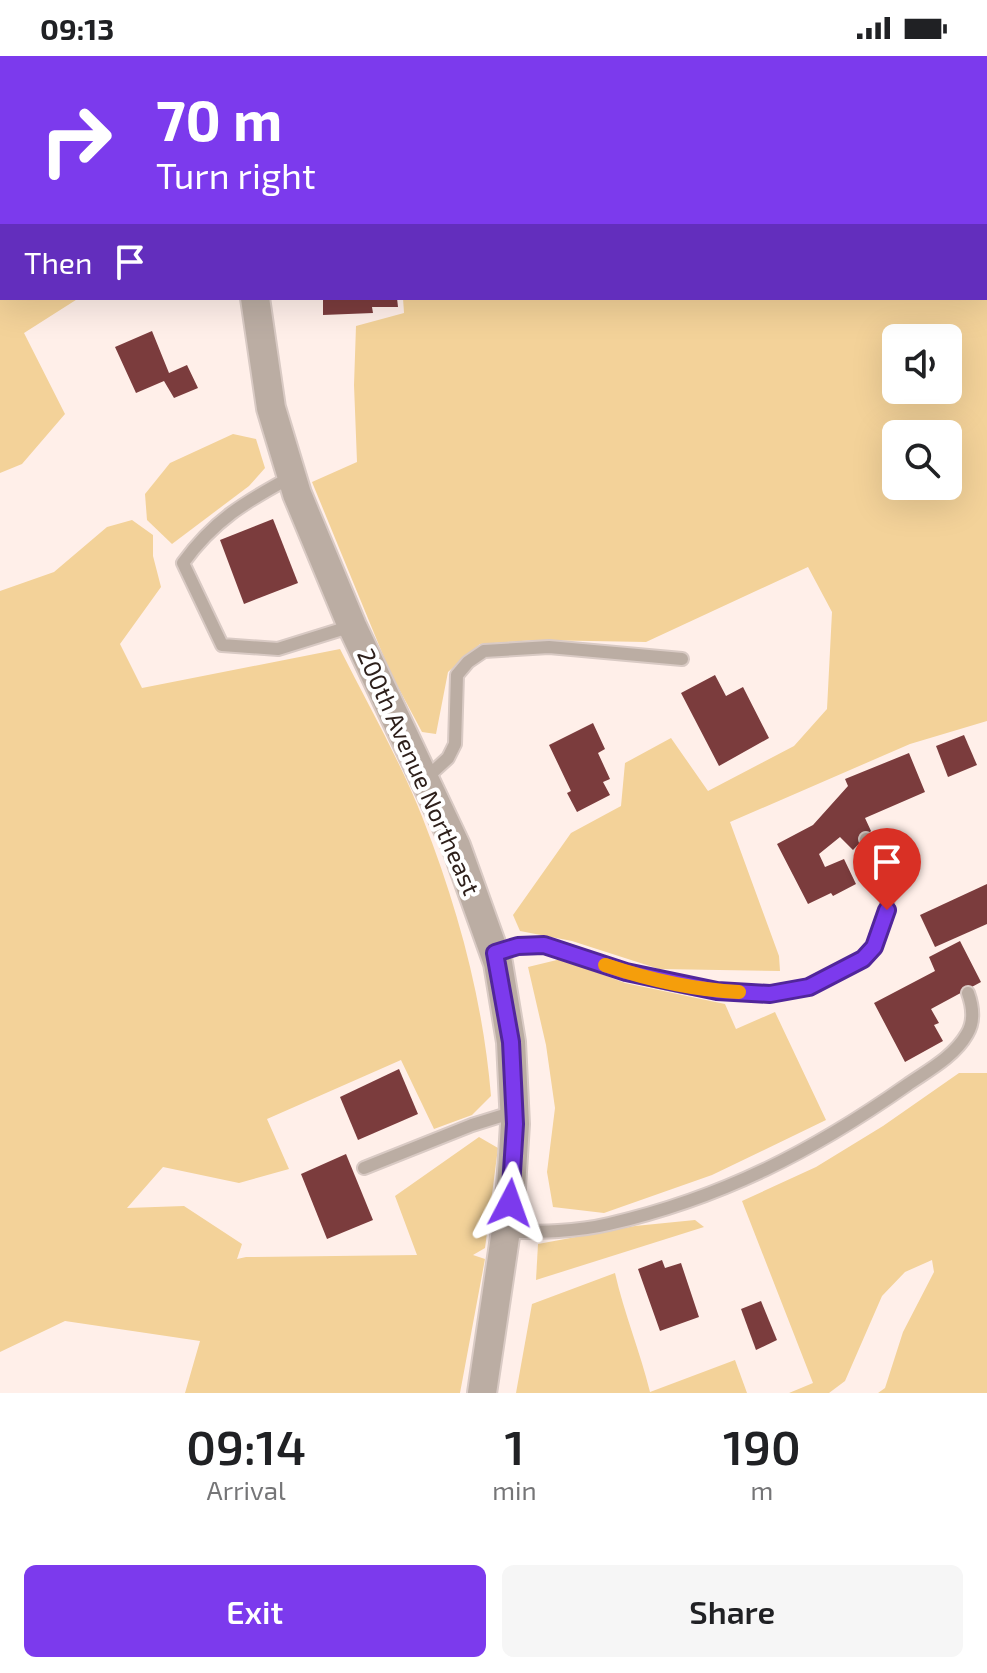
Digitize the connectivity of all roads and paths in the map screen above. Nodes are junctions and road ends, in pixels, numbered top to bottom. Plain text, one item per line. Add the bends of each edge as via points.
1 (255, 300) edge
2 (291, 477) junction
3 (352, 626) junction
4 (682, 659) dead end
5 (424, 780) junction
6 (866, 839) dead end
7 (496, 958) junction
8 (968, 993) dead end
9 (515, 1111) junction
10 (364, 1168) dead end
11 (506, 1232) junction
12 (482, 1393) edge

1 - 2 street, 200th Avenue Northeast via 271,408
2 - 3 street, 200th Avenue Northeast
2 - 3 lane via 239,505 183,563 222,645 278,649
3 - 5 street, 200th Avenue Northeast
4 - 5 lane via 549,647 484,651 457,675 455,744
5 - 7 street, 200th Avenue Northeast via 456,846
6 - 7 lane via 885,871 888,890 874,947 863,959 809,987 770,994 717,991 626,972 544,945 518,946
7 - 9 street, 200th Avenue Northeast via 511,1042
8 - 11 lane via 972,1020 967,1035 949,1055 807,1150 755,1176 652,1213 571,1232
9 - 10 lane
9 - 11 street, 200th Avenue Northeast
11 - 12 street, 200th Avenue Northeast

